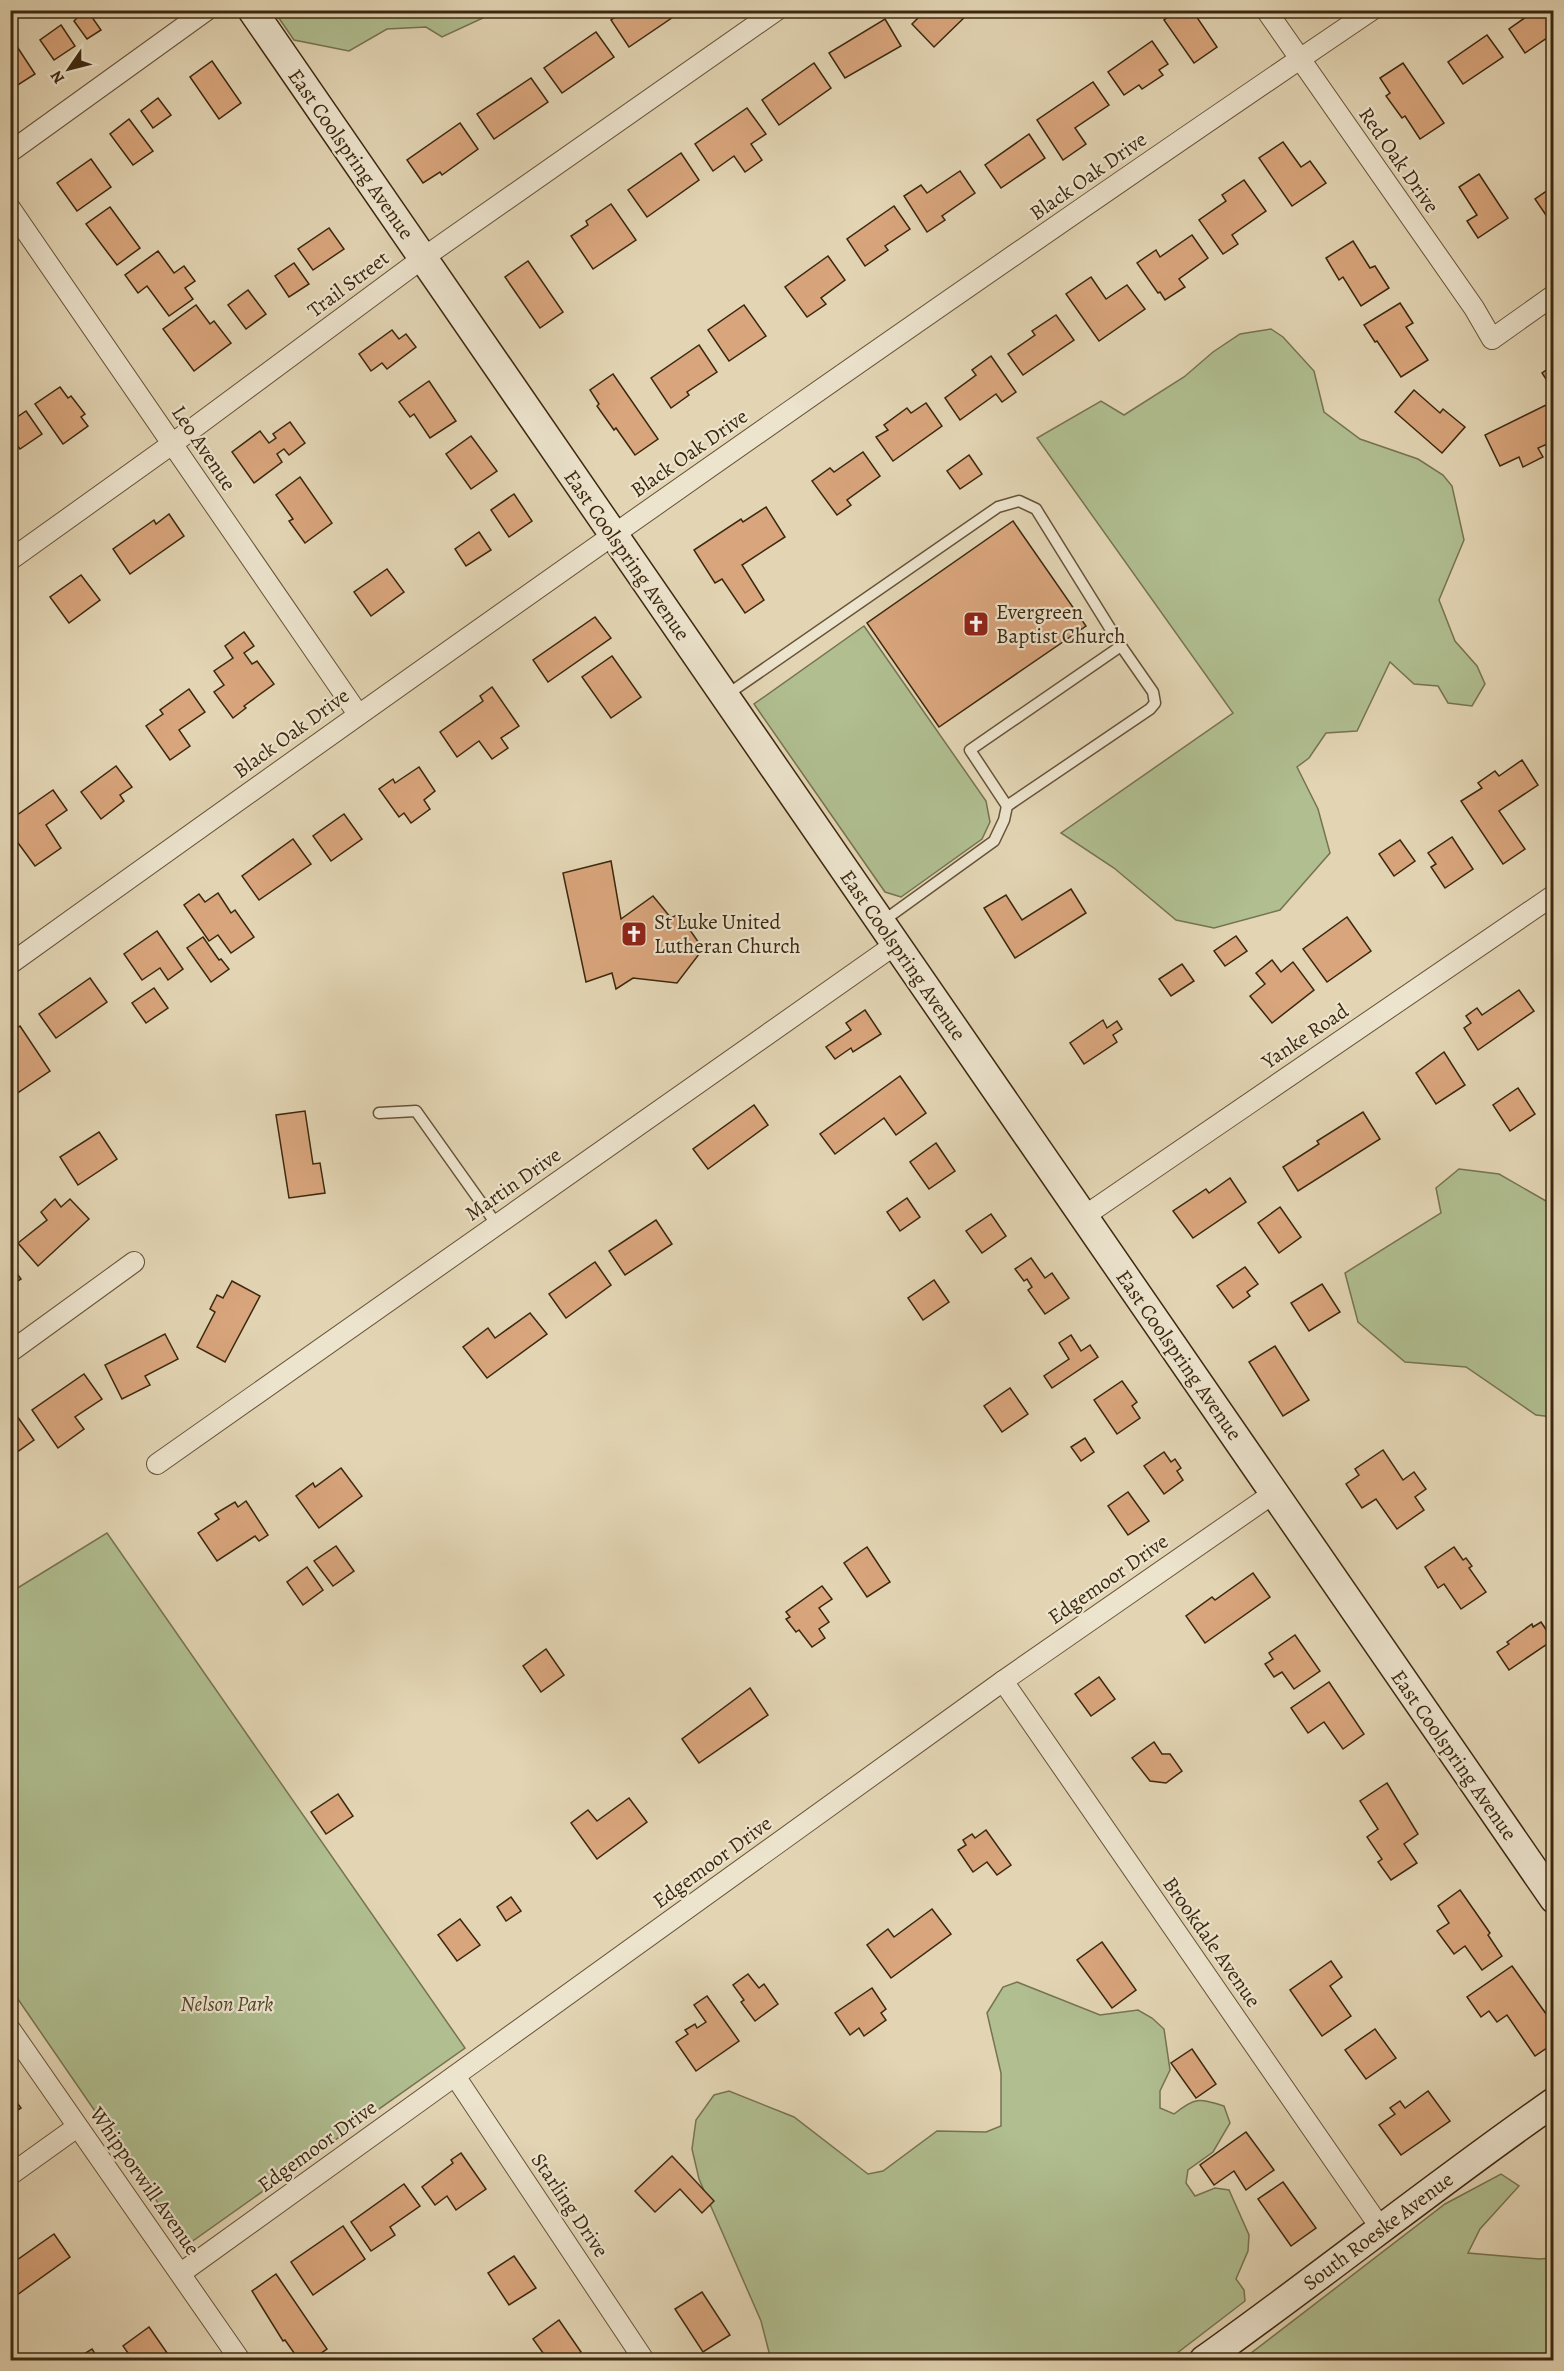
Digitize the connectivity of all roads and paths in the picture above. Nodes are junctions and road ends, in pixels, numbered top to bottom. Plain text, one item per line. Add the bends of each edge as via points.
1 (207, 10) edge
2 (252, 10) edge
3 (777, 10) edge
4 (1266, 10) edge
5 (1372, 10) edge
6 (1299, 60) junction
7 (10, 152) edge
8 (10, 208) edge
9 (423, 258) junction
10 (1554, 295) edge
11 (172, 444) junction
12 (613, 534) junction
13 (10, 560) edge
14 (1121, 646) junction
15 (724, 696) junction
16 (358, 714) junction
17 (1007, 806) junction
18 (1554, 895) edge
19 (888, 934) junction
20 (10, 964) edge
21 (379, 1113) dead end
22 (1083, 1216) junction
23 (496, 1225) junction
24 (134, 1262) dead end
25 (10, 1352) edge
26 (157, 1464) dead end
27 (1274, 1493) junction
28 (1003, 1681) junction
29 (1554, 1899) edge
30 (10, 2029) edge
31 (455, 2076) junction
32 (1554, 2102) edge
33 (77, 2127) junction
34 (10, 2175) edge
35 (1382, 2230) junction
36 (181, 2273) junction
37 (240, 2361) edge
38 (644, 2361) edge
39 (1204, 2361) edge

1 - 7 street
2 - 9 street, East Coolspring Avenue
3 - 9 street, Trail Street
4 - 6 street, Red Oak Drive
5 - 6 street, Black Oak Drive
6 - 10 street, Red Oak Drive via 1492,339
6 - 12 street, Black Oak Drive
8 - 11 street, Leo Avenue
9 - 11 street, Trail Street
9 - 12 street, East Coolspring Avenue
11 - 13 street, Trail Street
11 - 16 street, Leo Avenue
12 - 15 street, East Coolspring Avenue
12 - 16 street, Black Oak Drive
14 - 15 lane via 1036,509 1019,501 998,507
14 - 17 lane via 1153,692 1155,703
14 - 17 lane via 970,750
15 - 19 street, East Coolspring Avenue
16 - 20 street, Black Oak Drive
17 - 19 lane via 994,841
18 - 22 street, Yanke Road
19 - 22 street, East Coolspring Avenue
19 - 23 street, Martin Drive
21 - 23 lane via 416,1111
22 - 27 street, East Coolspring Avenue
23 - 26 street, Martin Drive
24 - 25 street
27 - 28 street, Edgemoor Drive
27 - 29 street, East Coolspring Avenue
28 - 31 street, Edgemoor Drive
28 - 35 street, Brookdale Avenue
30 - 33 street, Whipporwill Avenue
31 - 36 street, Edgemoor Drive
31 - 38 street, Starling Drive
32 - 35 street, South Roeske Avenue
33 - 34 street
33 - 36 street, Whipporwill Avenue
35 - 39 street, South Roeske Avenue
36 - 37 street, Whipporwill Avenue

